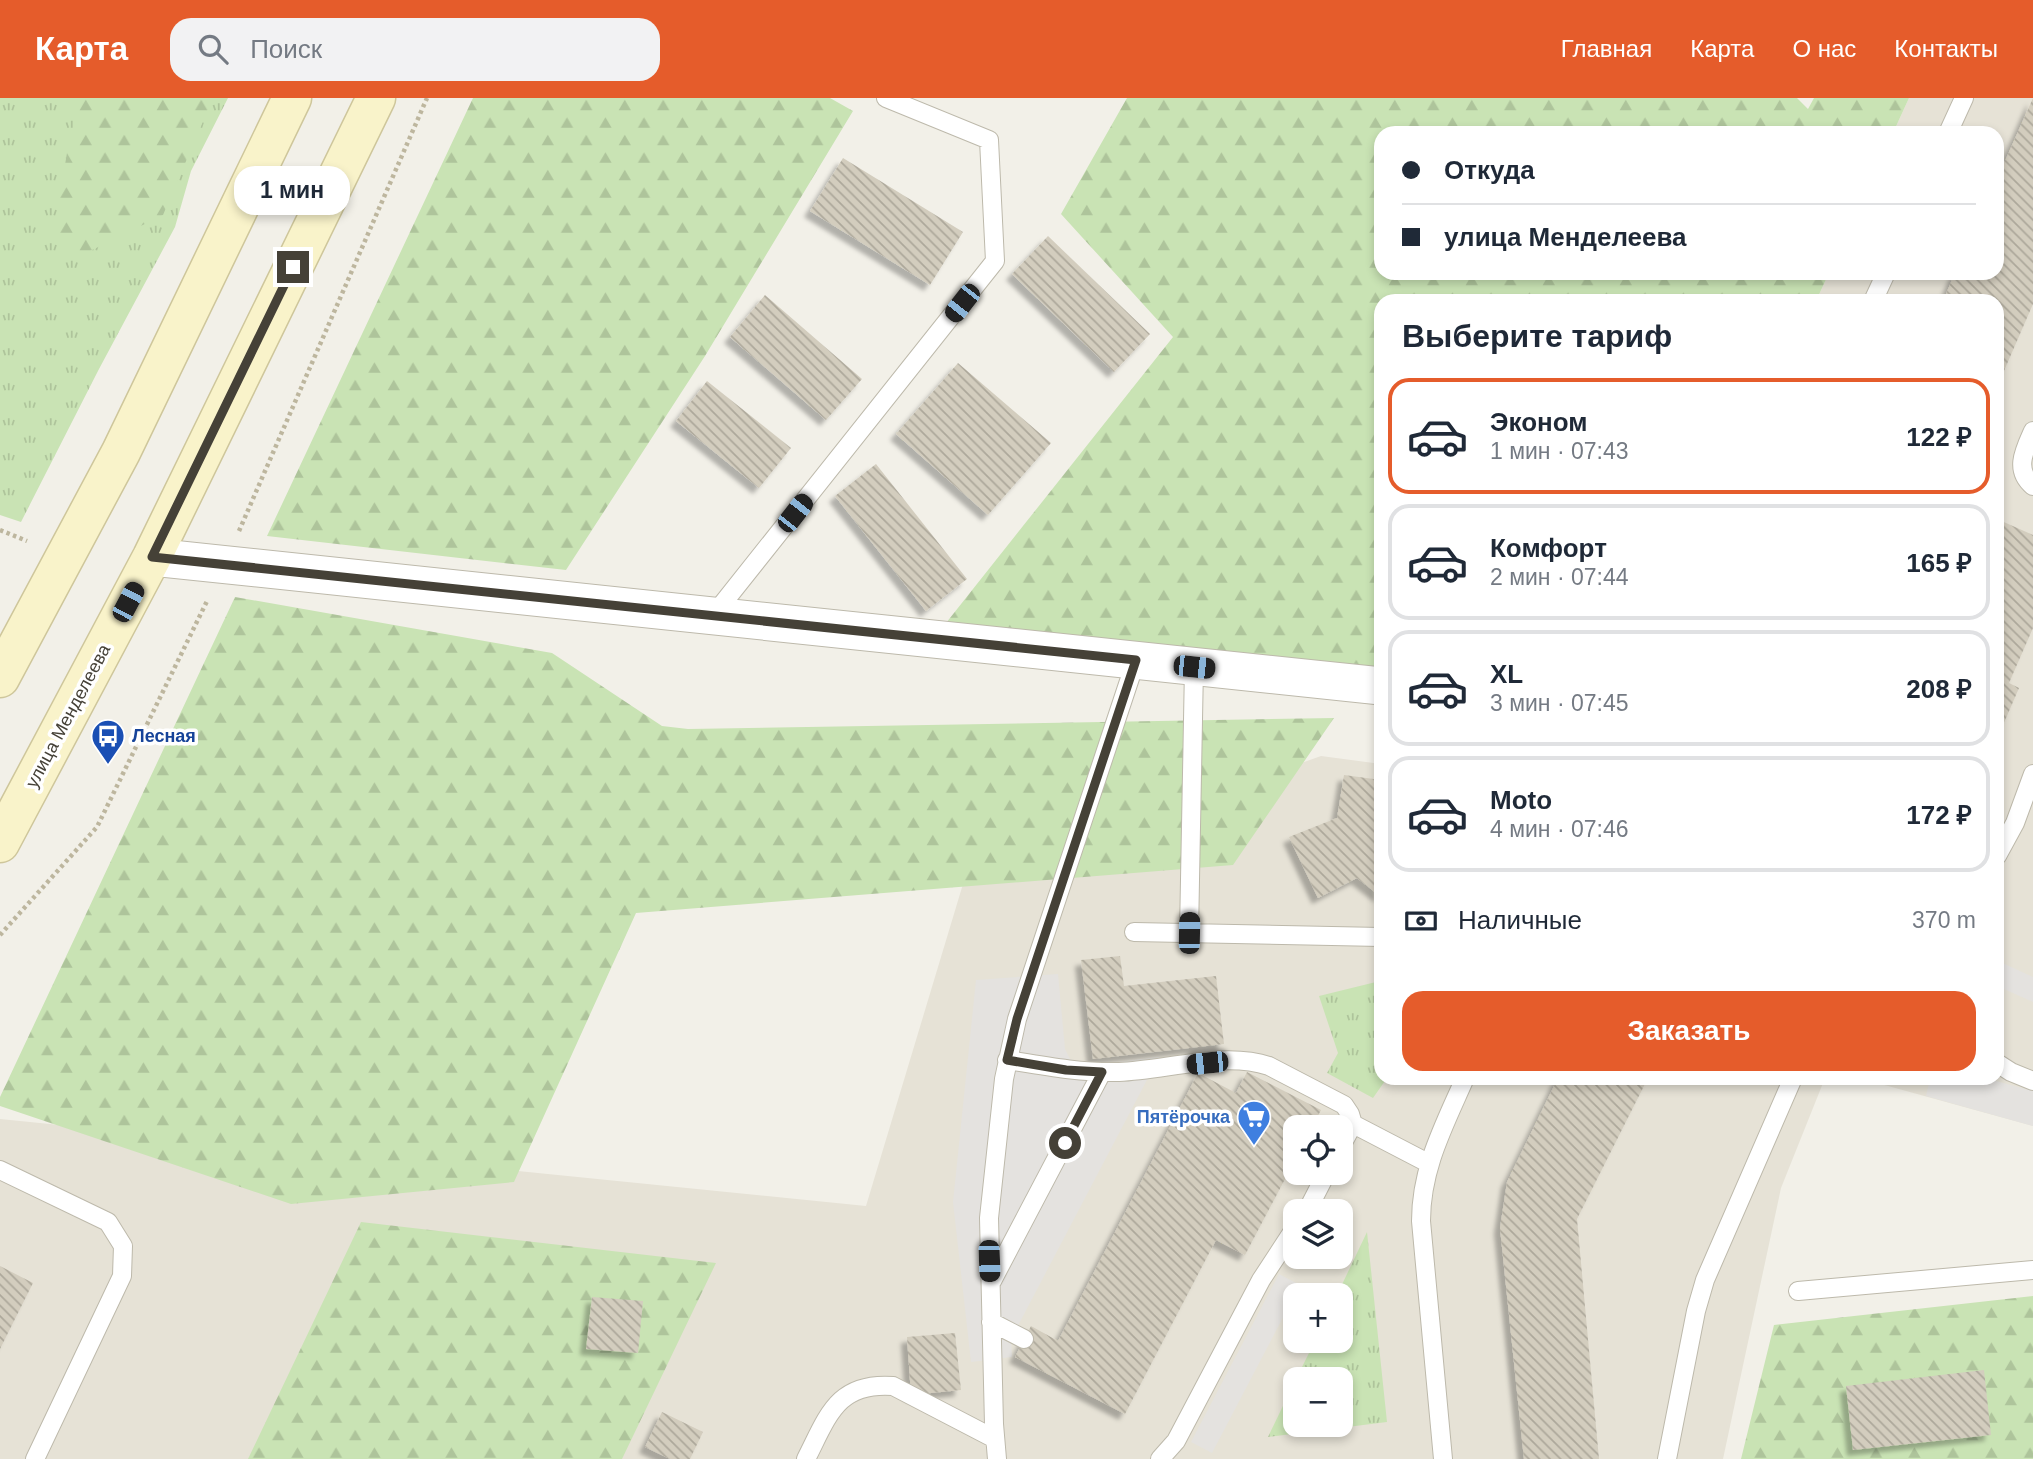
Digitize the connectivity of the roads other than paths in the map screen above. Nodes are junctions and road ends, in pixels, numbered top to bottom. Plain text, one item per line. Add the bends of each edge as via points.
1 (292, 98) edge
2 (376, 98) edge
3 (886, 98) edge
4 (1964, 98) edge
5 (1951, 126) edge
6 (2033, 431) edge
7 (2033, 486) edge
8 (152, 557) junction
9 (712, 617) junction
10 (1136, 660) junction
11 (1194, 667) junction
12 (0, 678) edge
13 (1374, 685) edge
14 (2033, 774) edge
15 (0, 843) edge
16 (2004, 844) edge
17 (1134, 932) dead end
18 (1189, 933) junction
19 (1374, 937) edge
20 (1007, 1060) junction
21 (2004, 1068) edge
22 (1102, 1072) junction
23 (2033, 1081) edge
24 (1462, 1085) edge
25 (1790, 1085) edge
26 (1350, 1115) edge
27 (1353, 1124) edge
28 (1428, 1163) junction
29 (0, 1170) edge
30 (1283, 1246) edge
31 (2033, 1270) edge
32 (990, 1284) junction
33 (1798, 1291) dead end
34 (991, 1322) junction
35 (1024, 1339) dead end
36 (995, 1439) junction
37 (35, 1459) edge
38 (806, 1459) edge
39 (997, 1459) edge
40 (1160, 1459) edge
41 (1443, 1459) edge
42 (1667, 1459) edge

1 - 12 main road via 121,452
2 - 8 main road, улица Менделеева
3 - 9 lane via 989,140 995,261
4 - 5 lane
6 - 7 lane via 2022,462
8 - 9 street
8 - 15 main road, улица Менделеева
9 - 10 street
10 - 11 street
10 - 20 lane
11 - 13 street
11 - 18 lane
14 - 16 lane
17 - 18 lane
18 - 19 lane
20 - 22 lane
20 - 32 lane via 989,1202
21 - 23 lane
22 - 26 lane via 1255,1061 1344,1105
22 - 32 lane
24 - 28 lane
25 - 42 lane via 1705,1280
27 - 28 lane
28 - 41 lane via 1421,1221
29 - 37 lane via 108,1222 123,1246 122,1276
30 - 40 lane via 1176,1441
31 - 33 lane
32 - 34 lane
34 - 35 lane
34 - 36 lane
36 - 38 lane via 893,1386 875,1385 863,1387 832,1408
36 - 39 lane

